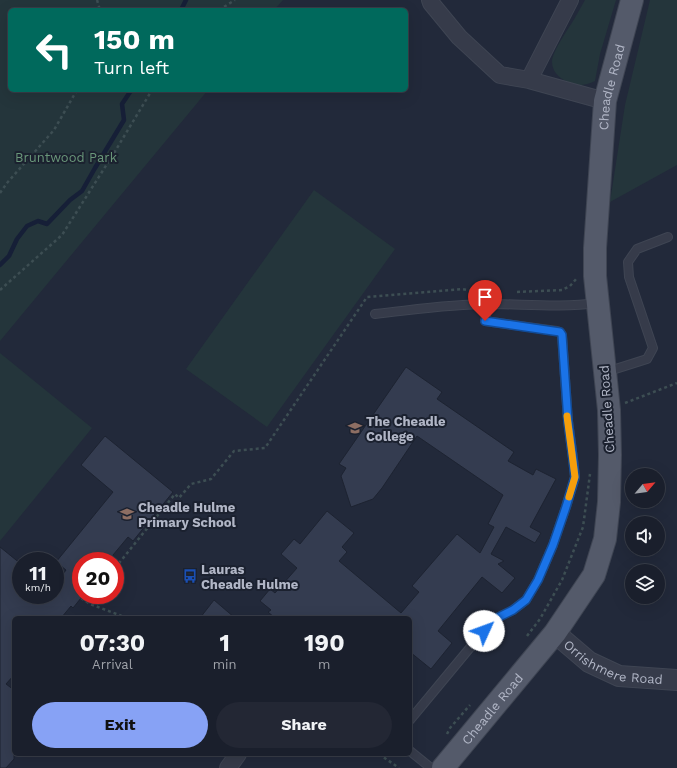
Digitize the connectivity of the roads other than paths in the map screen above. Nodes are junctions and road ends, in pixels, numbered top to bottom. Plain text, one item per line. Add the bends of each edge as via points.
1 (430, 0) edge
2 (570, 0) edge
3 (632, 0) edge
4 (528, 80) junction
5 (605, 101) junction
6 (668, 237) dead end
7 (488, 304) junction
8 (589, 304) junction
9 (375, 314) dead end
10 (605, 373) junction
11 (555, 632) junction
12 (677, 680) edge
13 (412, 718) edge
14 (412, 753) edge
15 (237, 756) edge
16 (228, 768) edge
17 (431, 768) edge
18 (443, 768) edge

1 - 4 street via 458,37 500,75
2 - 4 street
3 - 5 main road, Cheadle Road
4 - 5 street
5 - 8 main road, Cheadle Road via 595,276
6 - 10 lane via 637,249 628,262 628,277 653,348 647,359
7 - 8 lane
7 - 9 lane
7 - 13 lane via 485,321 557,331 562,335 575,477 553,545 526,600 493,620
8 - 10 main road, Cheadle Road
10 - 11 main road, Cheadle Road via 610,455 610,502 605,539 594,575
11 - 12 street, Orrishmere Road via 589,662 619,676
11 - 18 main road, Cheadle Road
14 - 17 lane
15 - 16 street

